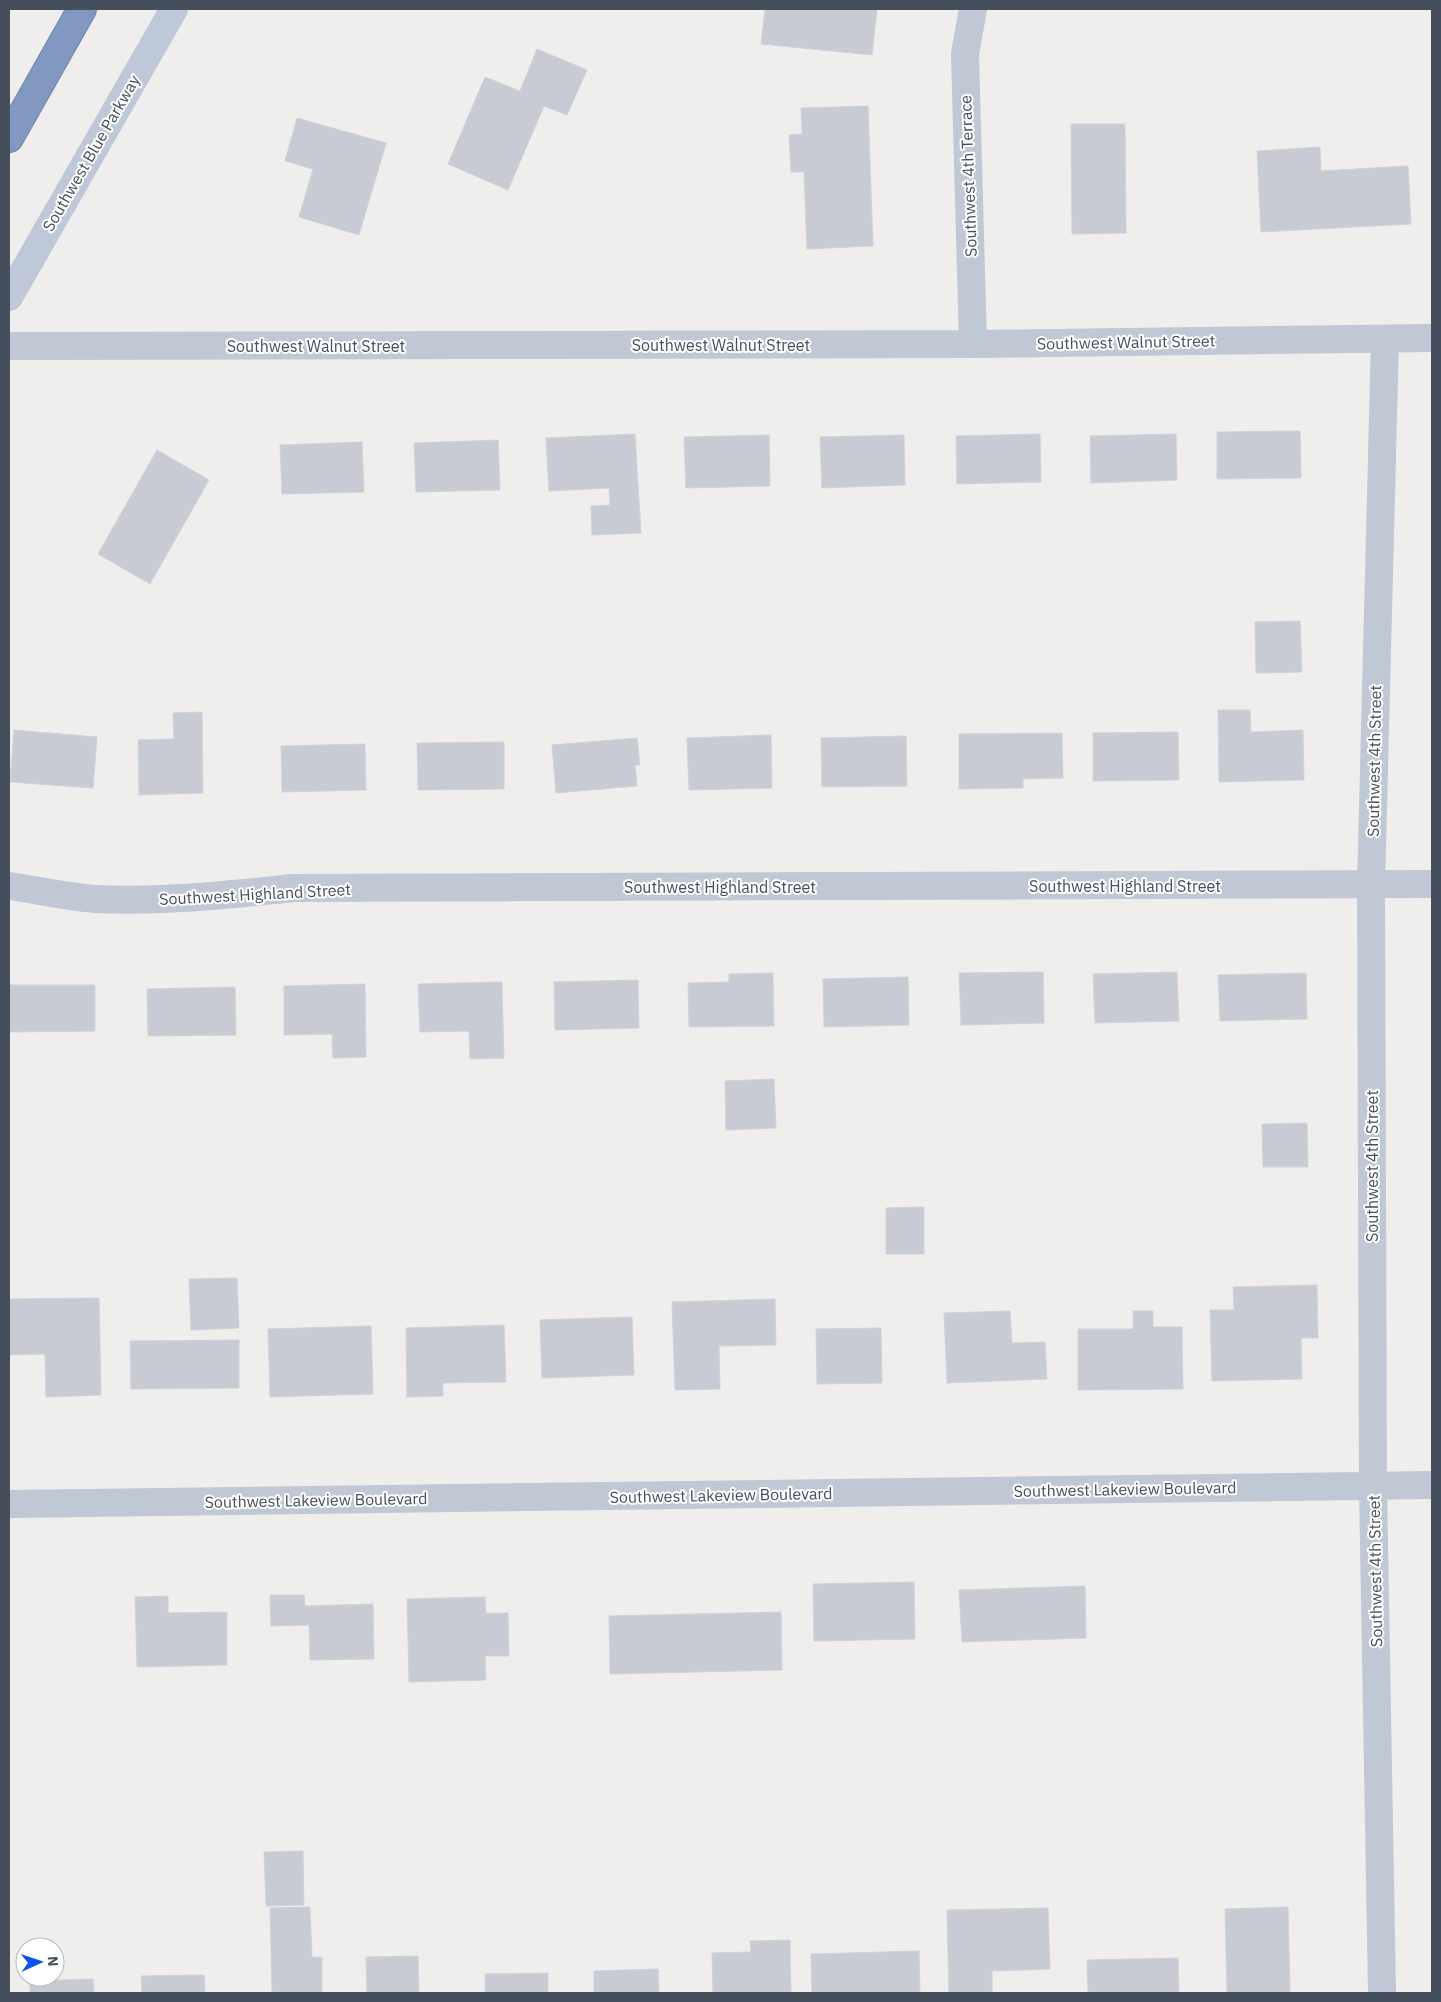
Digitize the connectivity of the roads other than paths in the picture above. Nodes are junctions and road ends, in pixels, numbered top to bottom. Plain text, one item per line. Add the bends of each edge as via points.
1 (82, 9) edge
2 (174, 9) edge
3 (973, 9) edge
4 (9, 138) edge
5 (9, 297) edge
6 (1385, 338) junction
7 (1432, 338) edge
8 (973, 344) junction
9 (9, 346) edge
10 (1432, 884) edge
11 (9, 886) edge
12 (1371, 886) junction
13 (1432, 1485) edge
14 (1373, 1486) junction
15 (9, 1504) edge
16 (1382, 1993) edge

1 - 4 highway
2 - 5 street, Southwest Blue Parkway
3 - 8 street, Southwest 4th Terrace via 965,54
6 - 7 street, Southwest Walnut Street
6 - 8 street, Southwest Walnut Street
6 - 12 street, Southwest 4th Street
8 - 9 street, Southwest Walnut Street
10 - 12 street, Southwest Highland Street
11 - 12 street, Southwest Highland Street via 94,898 159,899 293,888
12 - 14 street, Southwest 4th Street
13 - 14 street, Southwest Lakeview Boulevard
14 - 15 street, Southwest Lakeview Boulevard
14 - 16 street, Southwest 4th Street

